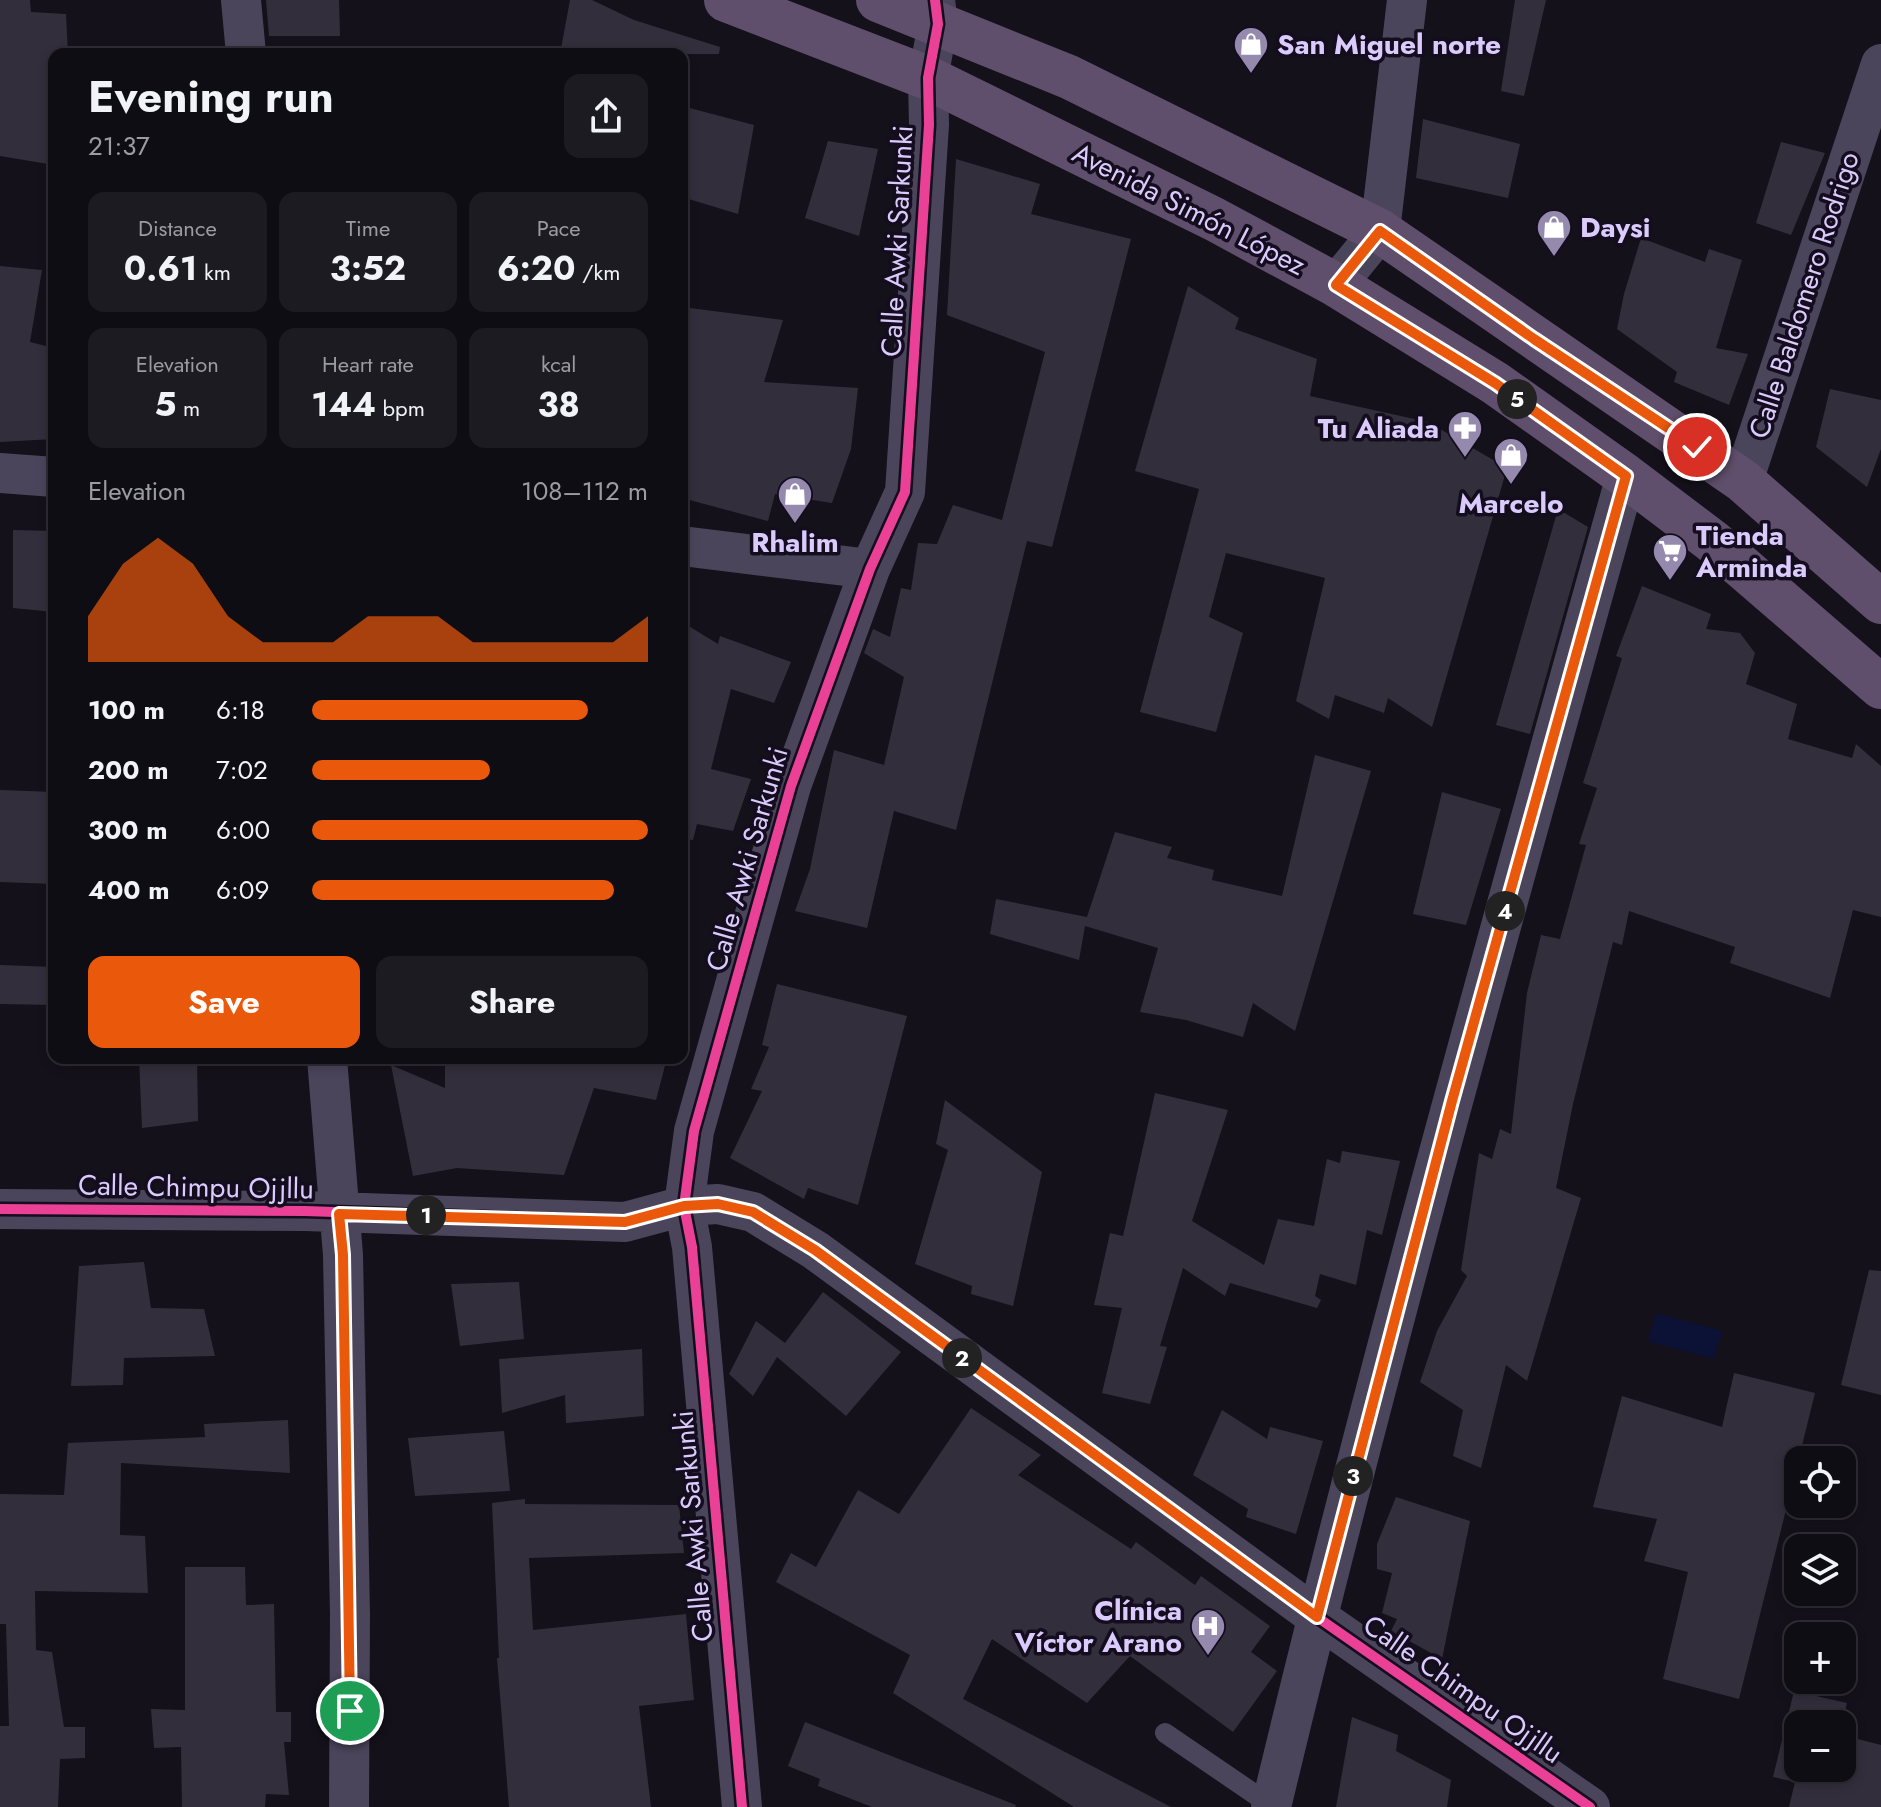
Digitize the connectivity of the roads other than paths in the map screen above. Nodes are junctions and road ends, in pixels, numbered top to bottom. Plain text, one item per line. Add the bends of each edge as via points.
1 (241, 0) edge
2 (726, 0) edge
3 (878, 0) edge
4 (1407, 0) edge
5 (936, 12) edge
6 (245, 48) edge
7 (1881, 64) edge
8 (928, 78) junction
9 (1380, 231) junction
10 (1336, 285) junction
11 (0, 473) edge
12 (1626, 476) junction
13 (48, 477) edge
14 (1743, 481) junction
15 (688, 547) edge
16 (870, 569) junction
17 (1881, 602) edge
18 (1881, 687) edge
19 (327, 1064) edge
20 (684, 1206) junction
21 (0, 1209) edge
22 (339, 1214) junction
23 (1317, 1617) junction
24 (1165, 1733) dead end
25 (1272, 1806) edge
26 (349, 1807) edge
27 (742, 1807) edge
28 (1590, 1807) edge

1 - 6 street
2 - 8 main road, Avenida Simón López
3 - 5 main road
4 - 9 street
5 - 8 street, Calle Awki Sarkunki
5 - 9 main road
7 - 14 street, Calle Baldomero Rodrigo
8 - 10 main road, Avenida Simón López
8 - 16 street, Calle Awki Sarkunki via 929,141 905,492
9 - 10 street
9 - 14 main road
10 - 12 main road, Avenida Simón López via 1495,383
11 - 13 street
12 - 18 main road, Avenida Simón López via 1712,541
12 - 23 street via 1452,1101
14 - 17 main road
15 - 16 street
16 - 20 street, Calle Awki Sarkunki via 791,786 694,1131
19 - 22 street
20 - 22 street, Calle Chimpu Ojjllu via 625,1222
20 - 23 street, Calle Chimpu Ojjllu via 718,1204 753,1212 787,1232
20 - 27 street, Calle Awki Sarkunki via 692,1247
21 - 22 street, Calle Chimpu Ojjllu
22 - 26 street via 350,1600
23 - 25 street
23 - 28 street, Calle Chimpu Ojjllu
24 - 25 lane

